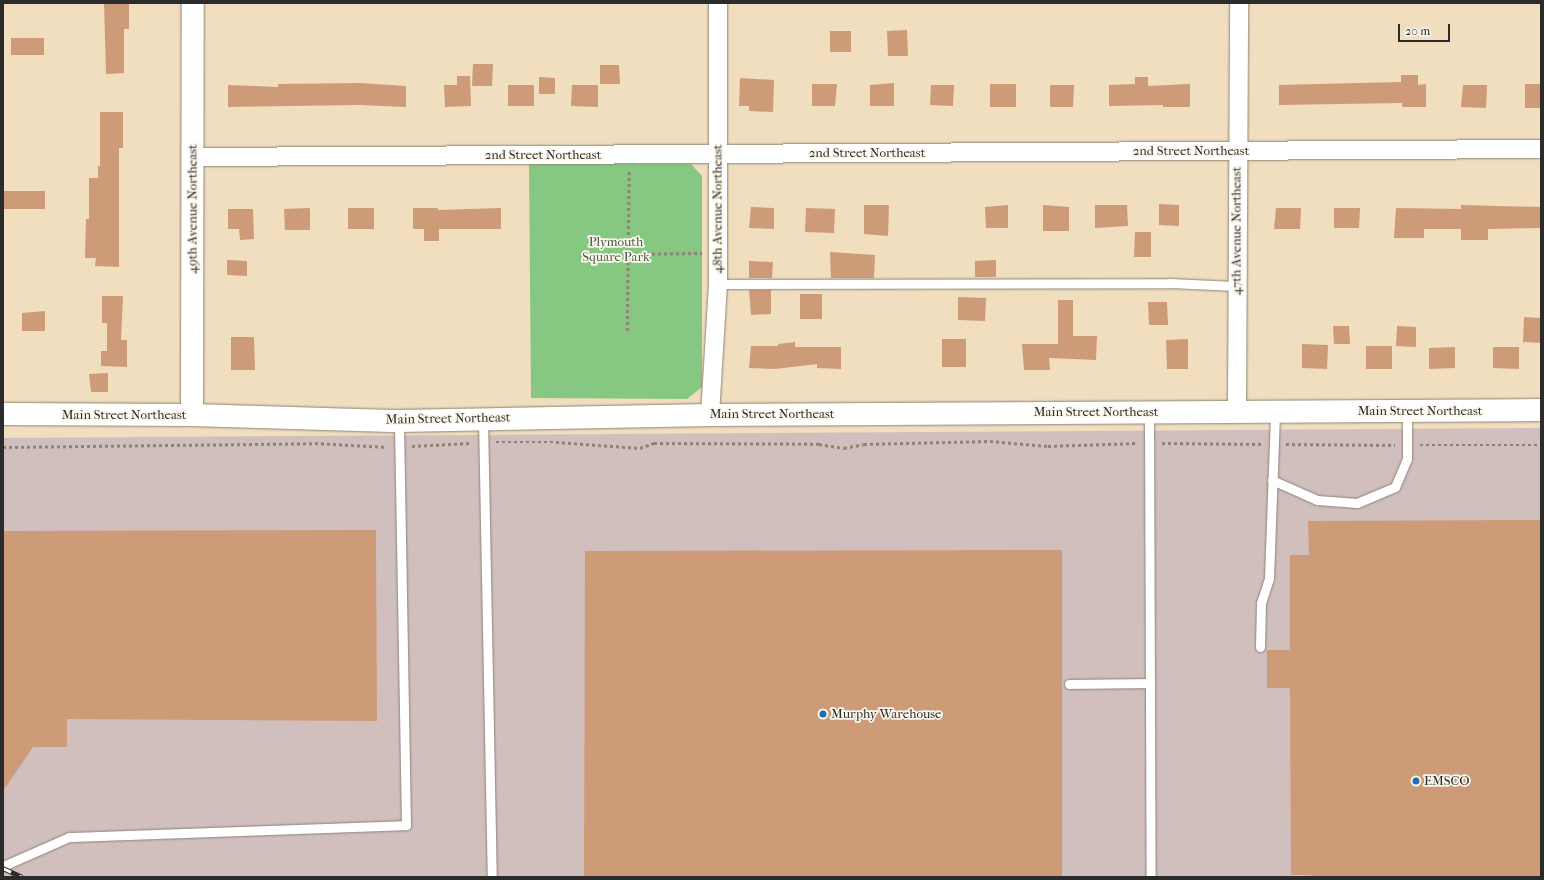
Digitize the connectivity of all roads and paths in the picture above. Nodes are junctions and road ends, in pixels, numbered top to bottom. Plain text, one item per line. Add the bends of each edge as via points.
1 (193, 3) edge
2 (718, 3) edge
3 (1239, 3) edge
4 (1541, 149) edge
5 (1237, 151) junction
6 (629, 154) junction
7 (718, 154) junction
8 (194, 157) junction
9 (702, 253) dead end
10 (628, 254) junction
11 (718, 284) junction
12 (1237, 286) junction
13 (627, 330) dead end
14 (1541, 410) edge
15 (1237, 411) junction
16 (1275, 411) junction
17 (1407, 411) junction
18 (1149, 412) junction
19 (3, 414) edge
20 (710, 414) junction
21 (192, 415) junction
22 (483, 419) junction
23 (399, 421) junction
24 (484, 442) junction
25 (1149, 443) junction
26 (1272, 444) junction
27 (1408, 445) junction
28 (1541, 445) edge
29 (3, 447) edge
30 (400, 447) junction
31 (1272, 480) junction
32 (1260, 647) dead end
33 (1150, 683) junction
34 (1069, 684) dead end
35 (3, 866) edge
36 (492, 877) edge
37 (1151, 877) edge

1 - 8 street, 49th Avenue Northeast
2 - 7 street, 48th Avenue Northeast
3 - 5 street, 47th Avenue Northeast
4 - 5 street, 2nd Street Northeast
5 - 7 street, 2nd Street Northeast
5 - 12 street, 47th Avenue Northeast
6 - 7 street, 2nd Street Northeast
6 - 8 street, 2nd Street Northeast
6 - 10 path
7 - 11 street, 48th Avenue Northeast
8 - 21 street, 49th Avenue Northeast
9 - 10 path
10 - 13 path
11 - 12 lane via 1170,283
11 - 20 street, 48th Avenue Northeast
12 - 15 street, 47th Avenue Northeast
14 - 17 street, Main Street Northeast
15 - 16 street, Main Street Northeast
15 - 18 street, Main Street Northeast
16 - 17 street, Main Street Northeast
16 - 26 lane
17 - 27 lane
18 - 20 street, Main Street Northeast
18 - 25 lane
19 - 21 street, Main Street Northeast
20 - 22 street, Main Street Northeast
21 - 23 street, Main Street Northeast
22 - 23 street, Main Street Northeast
22 - 24 lane
23 - 30 lane
24 - 25 path via 534,441 640,448 654,443 818,444 844,448 864,444 982,441 1048,446
24 - 30 path
24 - 36 lane
25 - 26 path
25 - 33 lane
26 - 27 path
26 - 31 lane
27 - 28 path
27 - 31 lane via 1407,459 1395,487 1357,503 1317,500
29 - 30 path via 315,443
30 - 35 lane via 406,824 69,837
31 - 32 lane via 1270,578 1261,603
33 - 34 lane
33 - 37 lane

